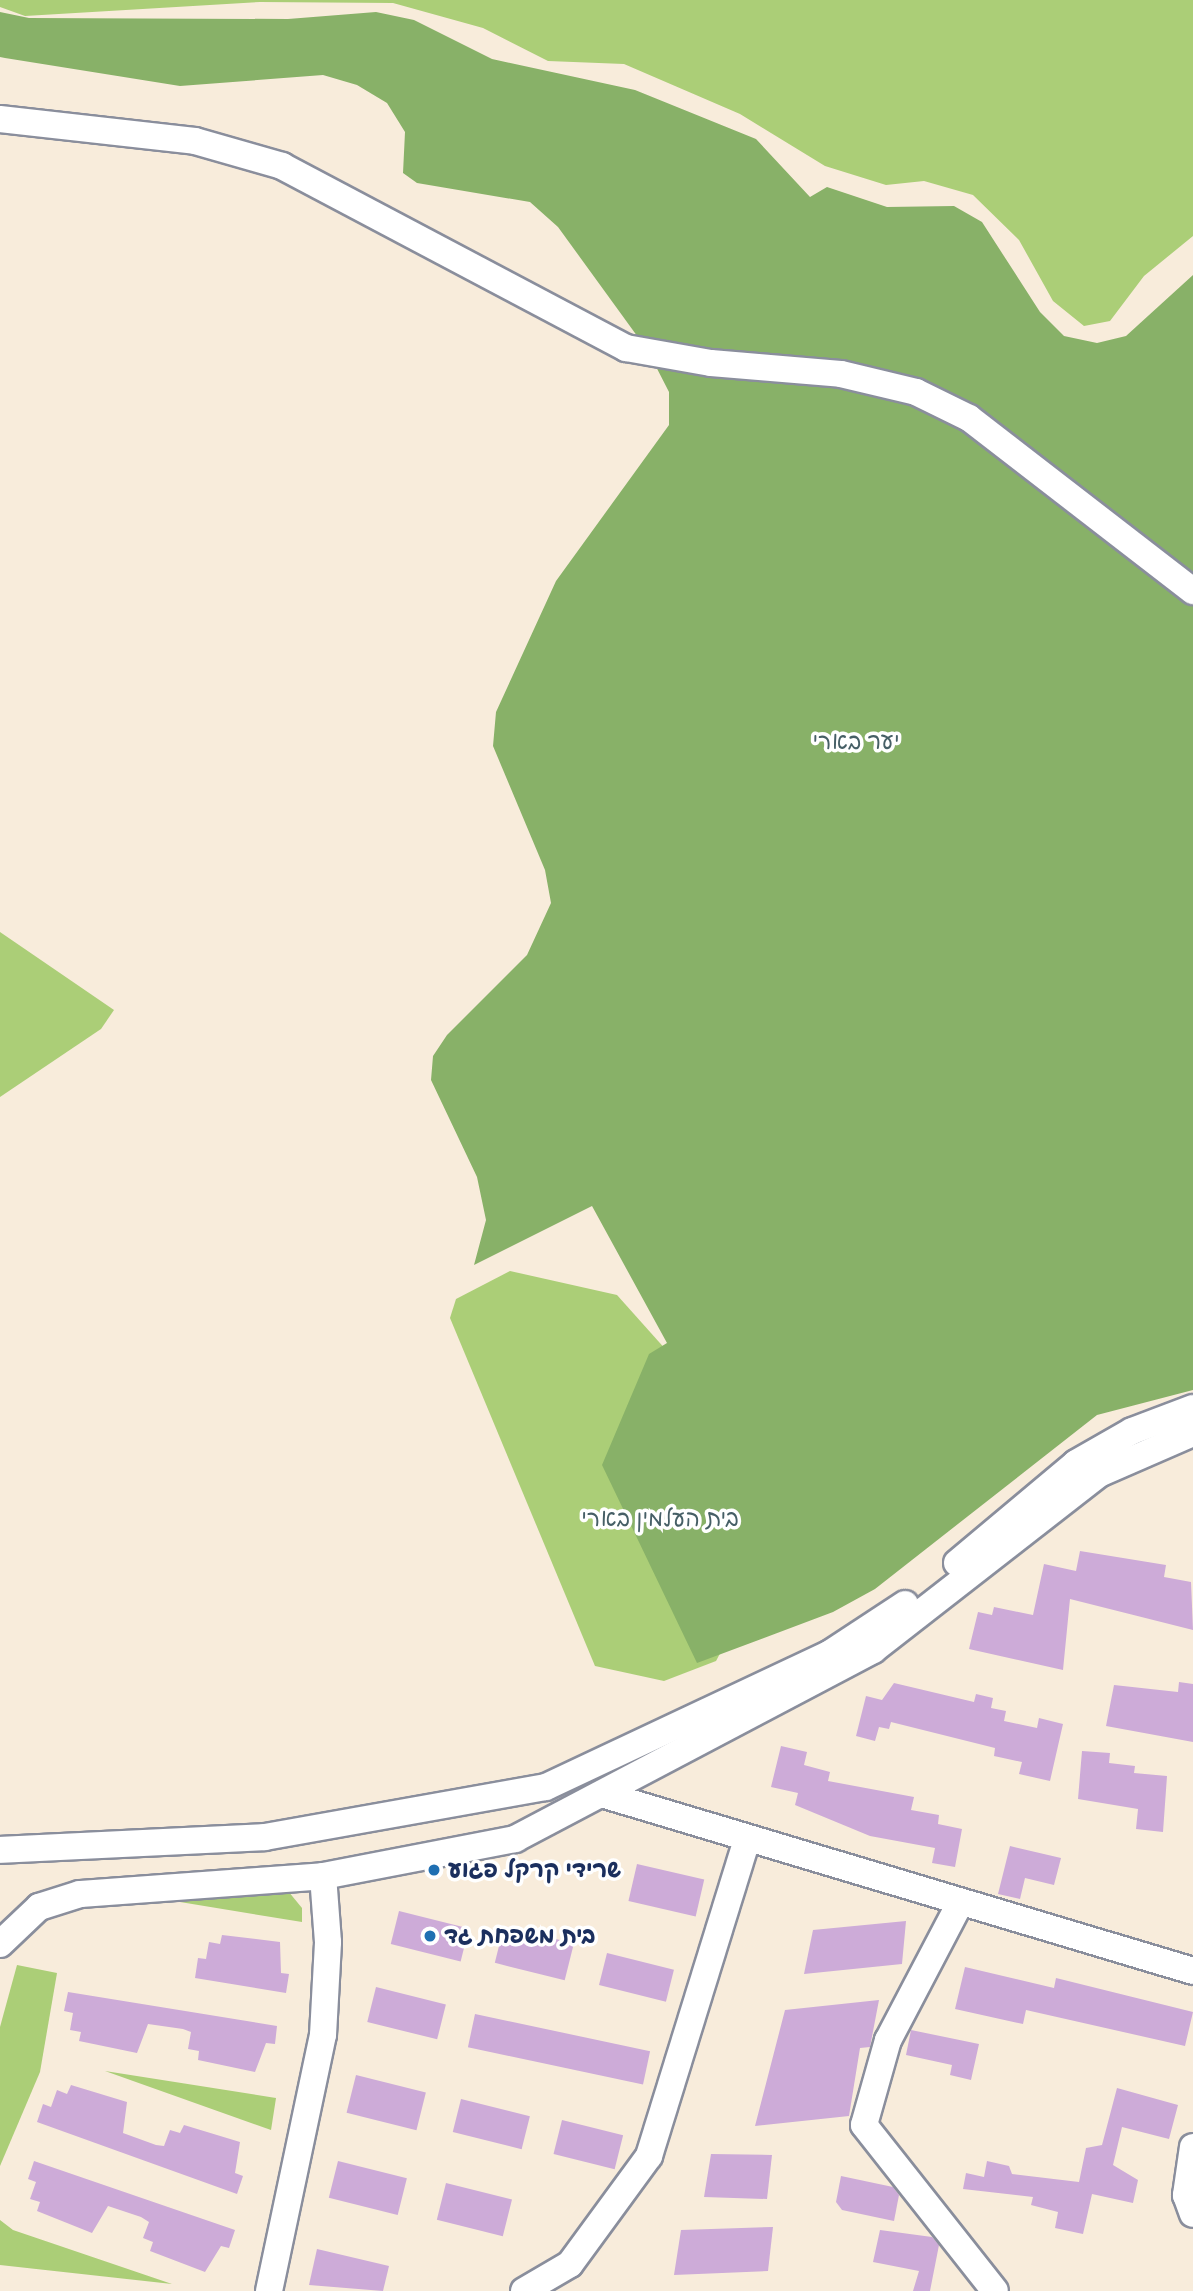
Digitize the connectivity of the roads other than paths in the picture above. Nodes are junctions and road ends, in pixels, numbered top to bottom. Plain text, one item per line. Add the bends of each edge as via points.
1 (0, 119) edge
2 (1193, 591) edge
3 (1193, 1408) edge
4 (1193, 1434) edge
5 (605, 1795) junction
6 (746, 1842) junction
7 (0, 1850) edge
8 (323, 1876) junction
9 (959, 1905) junction
10 (0, 1944) edge
11 (1192, 1966) edge
12 (1193, 2147) edge
13 (1193, 2214) edge
14 (269, 2291) edge
15 (524, 2291) edge
16 (995, 2291) edge

1 - 2 street via 195,141 282,166 626,348 711,363 841,374 916,392 969,418
3 - 7 street via 1132,1431 1076,1463 931,1586 829,1654 546,1787 265,1837
4 - 5 street via 1099,1474 873,1650
5 - 6 street
5 - 8 street via 515,1839
6 - 9 street
6 - 15 street via 649,2156 569,2264
8 - 10 street via 80,1894 38,1907
8 - 14 street via 328,1942 323,2035
9 - 11 street
9 - 16 street via 888,2040 864,2125
12 - 13 street via 1186,2195

